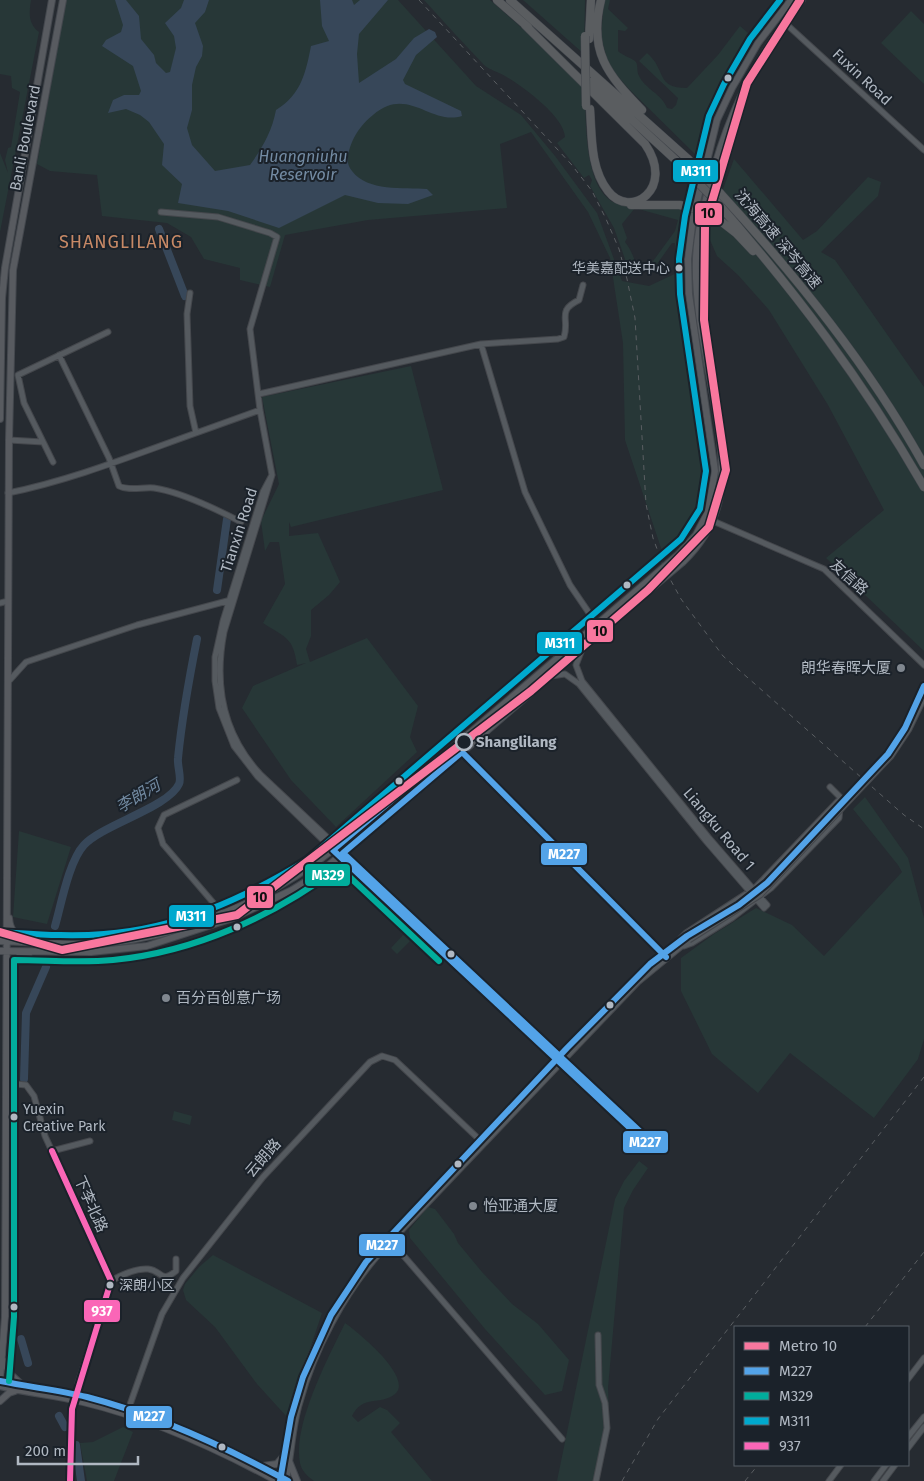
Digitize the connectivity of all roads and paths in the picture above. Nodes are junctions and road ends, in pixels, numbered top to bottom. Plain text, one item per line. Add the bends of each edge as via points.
1 (52, 0) edge
2 (64, 0) edge
3 (497, 0) edge
4 (510, 0) edge
5 (589, 0) edge
6 (601, 0) edge
7 (791, 0) edge
8 (802, 0) edge
9 (784, 22) junction
10 (525, 24) junction
11 (588, 108) junction
12 (924, 150) edge
13 (688, 159) junction
14 (161, 212) dead end
15 (583, 285) dead end
16 (190, 293) dead end
17 (804, 305) junction
18 (108, 332) dead end
19 (1, 334) edge
20 (10, 340) junction
21 (481, 344) junction
22 (59, 355) junction
23 (259, 394) junction
24 (260, 410) junction
25 (0, 419) edge
26 (196, 432) junction
27 (9, 440) junction
28 (43, 442) junction
29 (53, 462) dead end
30 (110, 463) junction
31 (924, 465) edge
32 (924, 487) edge
33 (8, 493) junction
34 (714, 519) junction
35 (241, 522) dead end
36 (0, 598) edge
37 (231, 600) junction
38 (8, 601) junction
39 (0, 603) edge
40 (597, 625) junction
41 (602, 632) junction
42 (582, 649) junction
43 (924, 660) edge
44 (924, 664) edge
45 (551, 676) junction
46 (8, 683) junction
47 (924, 686) edge
48 (924, 698) edge
49 (456, 746) junction
50 (462, 752) junction
51 (889, 755) junction
52 (236, 780) dead end
53 (830, 787) dead end
54 (841, 798) junction
55 (334, 848) junction
56 (341, 854) junction
57 (752, 890) junction
58 (759, 899) junction
59 (6, 902) junction
60 (222, 913) junction
61 (3, 941) edge
62 (54, 943) junction
63 (680, 944) junction
64 (3, 951) edge
65 (49, 951) junction
66 (664, 956) junction
67 (6, 1008) junction
68 (560, 1060) junction
69 (6, 1083) junction
70 (90, 1141) dead end
71 (482, 1142) junction
72 (648, 1142) dead end
73 (52, 1151) junction
74 (389, 1240) junction
75 (176, 1259) dead end
76 (111, 1281) junction
77 (598, 1335) dead end
78 (3, 1356) junction
79 (924, 1358) edge
80 (909, 1378) edge
81 (0, 1380) edge
82 (78, 1383) tunnel mouth
83 (0, 1386) edge
84 (22, 1389) junction
85 (0, 1401) edge
86 (72, 1409) tunnel mouth
87 (127, 1413) junction
88 (924, 1417) edge
89 (924, 1427) edge
90 (909, 1437) edge
91 (562, 1439) dead end
92 (909, 1447) edge
93 (286, 1453) junction
94 (290, 1461) junction
95 (262, 1466) junction
96 (840, 1466) edge
97 (885, 1466) edge
98 (894, 1466) edge
99 (283, 1480) edge
100 (70, 1481) edge
101 (297, 1481) edge
102 (596, 1481) edge
103 (829, 1481) edge
104 (874, 1481) edge
105 (882, 1481) edge

1 - 19 main road, Banli Boulevard via 4,268
2 - 20 main road, Banli Boulevard via 12,270
3 - 10 highway
4 - 13 highway, 沈海高速 深岑高速
5 - 11 highway
6 - 13 highway via 598,43 607,71
7 - 40 main road, bridge via 758,42 717,120 693,218 688,259 689,294 715,471 708,512 696,535 679,554
8 - 9 main road
9 - 12 street, Fuxin Road
9 - 34 main road via 753,69 727,124 698,238 698,294 723,456 722,487
10 - 11 highway via 646,144 655,162 656,174 654,187 646,196 633,202 620,200 604,186 594,156
10 - 17 highway, 沈海高速 深岑高速, bridge via 681,165
11 - 17 highway, bridge via 590,157 605,194 627,205 680,205 718,219 736,233
13 - 31 highway, 沈海高速 深岑高速, bridge via 764,241 817,307 888,405
14 - 23 street via 218,217 270,232 276,237 250,329
15 - 21 street via 579,300 567,307 564,313 564,337
16 - 26 street via 186,314 190,406
17 - 32 highway, 沈海高速 深岑高速 via 876,407
18 - 22 street
19 - 20 main road
19 - 25 main road, Banli Boulevard
20 - 27 main road, Banli Boulevard
21 - 23 street
21 - 40 street via 525,492 570,585
22 - 28 street via 18,375 24,403
22 - 30 street
23 - 24 street
24 - 26 street
24 - 37 street, Tianxin Road via 272,475 263,492
26 - 30 street
27 - 28 street
27 - 33 main road, Banli Boulevard
28 - 29 street
30 - 33 street
30 - 35 street via 121,488 155,488
33 - 38 main road, Banli Boulevard
34 - 41 main road, bridge via 704,539 683,562
34 - 43 street, 友信路 via 825,566
34 - 44 street, 友信路 via 824,569
36 - 38 street
37 - 46 street via 138,625 26,662
37 - 55 street, Tianxin Road via 217,643 215,669 216,694 224,722 234,746 250,769
38 - 39 street
38 - 46 main road, Banli Boulevard
40 - 41 street
40 - 49 main road
41 - 42 main road
42 - 45 main road
42 - 57 street, Liangku Road 1 via 576,665 582,680
45 - 50 main road
45 - 57 street, Liangku Road 1 via 565,674 579,684 711,847
46 - 59 main road, Banli Boulevard
47 - 51 street
48 - 51 street via 909,729
49 - 50 street
49 - 55 main road
50 - 56 main road
50 - 66 street
51 - 63 street, bridge via 767,883
52 - 60 street via 164,815 158,828 163,844
53 - 54 street
54 - 57 street
54 - 58 street via 839,818
55 - 56 street, Tianxin Road
55 - 60 main road via 288,882
56 - 65 main road via 318,874 270,902 172,939 117,950
56 - 68 street, Tianxin Road
57 - 58 street, Liangku Road 1
57 - 63 street via 686,933
58 - 63 street via 692,943
59 - 61 main road
59 - 62 main road via 13,933
60 - 62 main road via 135,939 91,944
61 - 62 main road
61 - 64 main road
63 - 66 street
64 - 65 main road
64 - 67 main road
65 - 67 main road via 24,954 11,963
66 - 68 street via 635,978
67 - 69 main road
68 - 71 street
68 - 72 street, Tianxin Road
69 - 73 street, 下李北路 via 26,1085 30,1090
69 - 78 main road
70 - 73 street
71 - 74 street
71 - 87 street, 云朗路 via 396,1060 382,1056 370,1062 263,1176 183,1278 162,1314
73 - 76 street, 下李北路
74 - 91 street
74 - 93 street via 357,1274 329,1320 295,1399
74 - 94 street via 360,1278 333,1322 300,1401
75 - 76 street via 176,1271 168,1277 146,1269
76 - 82 street
77 - 102 street via 599,1385 605,1403 607,1428
78 - 81 main road
78 - 84 main road via 9,1373
79 - 80 street
81 - 84 main road
83 - 84 main road
84 - 85 main road via 9,1393
84 - 87 main road via 84,1396
86 - 100 street
87 - 95 main road via 210,1440
87 - 99 main road
88 - 90 street
89 - 92 street
93 - 95 main road via 277,1464
93 - 99 street
94 - 99 street
94 - 101 main road
95 - 99 main road
96 - 103 street
97 - 104 street
98 - 105 street

